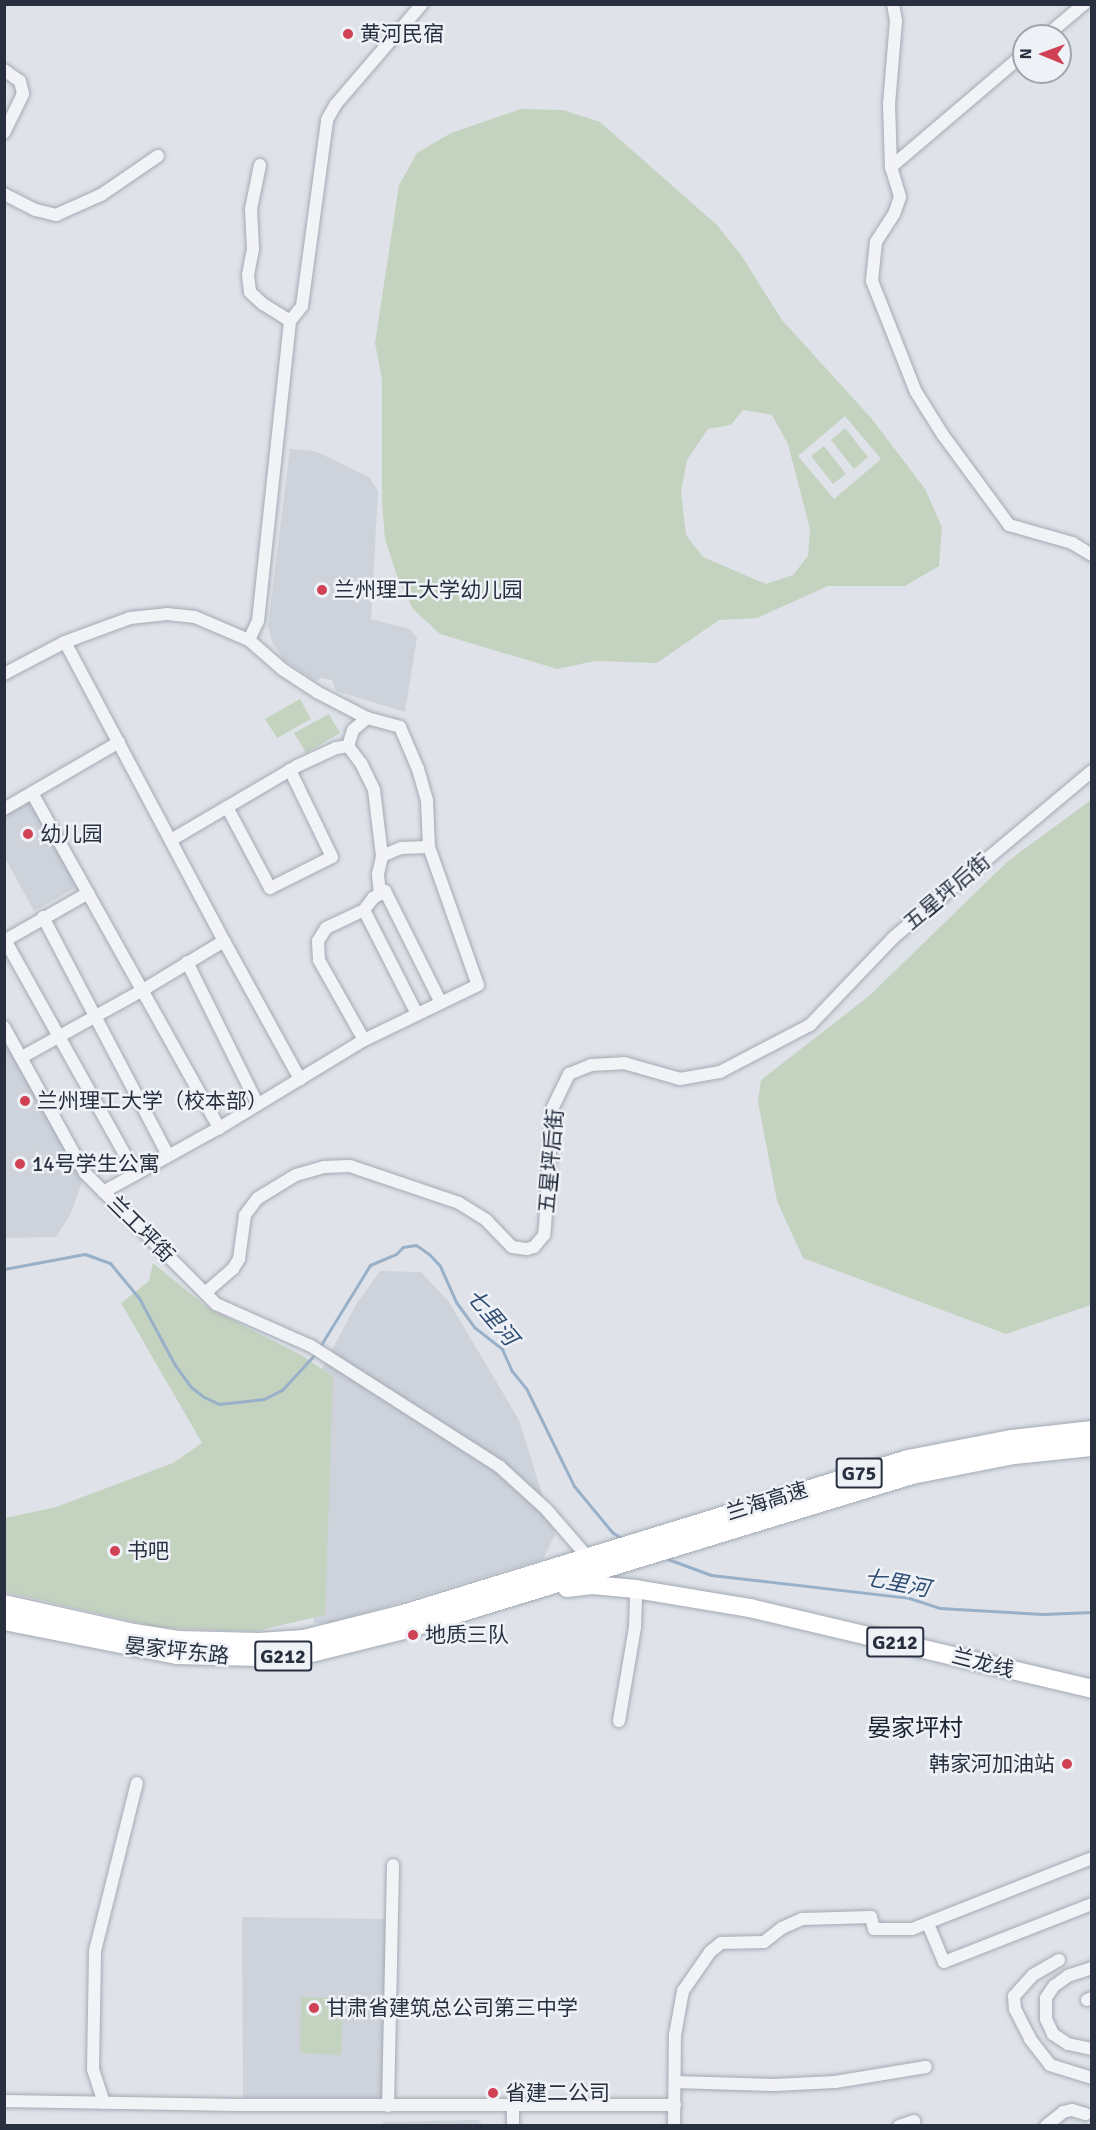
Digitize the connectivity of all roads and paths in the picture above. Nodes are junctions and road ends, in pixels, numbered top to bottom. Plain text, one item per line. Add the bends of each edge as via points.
1 (422, 4) edge
2 (893, 4) edge
3 (1084, 4) edge
4 (1060, 24) edge
5 (1012, 64) edge
6 (4, 70) edge
7 (4, 133) edge
8 (158, 156) dead end
9 (260, 165) dead end
10 (891, 167) junction
11 (4, 194) edge
12 (290, 321) junction
13 (1092, 555) edge
14 (249, 640) junction
15 (64, 642) junction
16 (4, 674) edge
17 (367, 718) junction
18 (119, 742) junction
19 (348, 746) junction
20 (290, 770) junction
21 (1092, 771) edge
22 (32, 793) junction
23 (226, 807) junction
24 (4, 809) edge
25 (171, 840) junction
26 (429, 847) junction
27 (382, 856) junction
28 (88, 893) junction
29 (380, 894) junction
30 (364, 910) junction
31 (44, 917) junction
32 (5, 940) edge
33 (224, 941) junction
34 (187, 962) junction
35 (141, 991) junction
36 (441, 1003) junction
37 (417, 1014) junction
38 (95, 1015) junction
39 (4, 1027) edge
40 (58, 1036) junction
41 (364, 1040) junction
42 (22, 1057) junction
43 (300, 1079) junction
44 (257, 1104) junction
45 (219, 1128) junction
46 (168, 1155) junction
47 (136, 1174) junction
48 (103, 1192) junction
49 (205, 1293) junction
50 (1092, 1430) edge
51 (1092, 1447) edge
52 (602, 1573) junction
53 (521, 1586) junction
54 (636, 1589) junction
55 (698, 1599) junction
56 (4, 1604) edge
57 (4, 1621) edge
58 (306, 1646) junction
59 (1092, 1689) edge
60 (619, 1721) dead end
61 (137, 1783) dead end
62 (1092, 1858) edge
63 (393, 1865) dead end
64 (1092, 1904) edge
65 (928, 1924) junction
66 (1059, 1960) dead end
67 (1092, 1968) edge
68 (1092, 2049) edge
69 (926, 2067) dead end
70 (1092, 2078) edge
71 (675, 2082) junction
72 (4, 2101) edge
73 (104, 2103) junction
74 (675, 2105) junction
75 (388, 2106) junction
76 (513, 2106) junction
77 (1085, 2114) dead end
78 (914, 2121) dead end
79 (513, 2126) edge
80 (674, 2126) edge
81 (899, 2126) edge
82 (1046, 2126) edge

1 - 12 street via 336,104 327,120 302,306
2 - 10 street via 896,21 890,104
3 - 4 street
5 - 10 street
6 - 7 street via 20,81 23,94
8 - 11 street via 101,195 56,215
9 - 12 street via 252,209 250,292
10 - 13 street via 900,197 876,242 872,281 916,392 1009,525 1072,543
12 - 14 street via 258,621
14 - 15 street via 195,617 166,614 130,618
14 - 17 street via 282,669
15 - 16 street
15 - 18 street
17 - 19 street via 353,730
17 - 26 street via 400,727 407,738 427,801
18 - 22 street
18 - 25 street
19 - 20 street
19 - 27 street via 374,790
20 - 23 street
20 - 23 street via 332,857 270,888
21 - 49 street, 五星坪后街 via 894,937 810,1025 720,1072 680,1079 624,1063 591,1065 569,1074 553,1107 544,1235 534,1247 512,1247 486,1220 459,1203 350,1166 324,1167 296,1175 258,1198 245,1215 239,1259
22 - 24 street
22 - 28 street
23 - 25 street
25 - 33 street
26 - 27 street via 401,848
26 - 36 street via 478,985
27 - 29 street via 378,874
28 - 31 street
28 - 35 street
29 - 30 street
29 - 36 street via 385,891
30 - 37 street
30 - 41 street via 326,928 318,941 319,960
31 - 32 street
31 - 38 street
32 - 40 street
33 - 34 street
33 - 43 street
34 - 35 street
34 - 44 street
35 - 38 street
35 - 45 street
36 - 37 street
37 - 41 street
38 - 40 street
38 - 46 street
39 - 42 street, 兰工坪街
40 - 42 street
40 - 47 street
41 - 43 street
42 - 48 street, 兰工坪街 via 85,1173
43 - 44 street
44 - 45 street
45 - 46 street
46 - 47 street
47 - 48 street
48 - 49 street, 兰工坪街
49 - 52 street, 兰工坪街 via 216,1304 311,1346 500,1467 546,1509
50 - 52 highway, 兰海高速 / G75 via 1012,1439 908,1459 609,1549
51 - 52 highway, 兰海高速 / G75 via 1014,1455 912,1475 625,1561
52 - 53 highway, 兰海高速 / G75
52 - 53 highway, 兰龙线 / G212
52 - 53 highway, 兰龙线 / G212 via 592,1585
52 - 54 highway, 兰龙线 / G212
52 - 55 highway, 兰龙线 / G212
53 - 58 highway, 晏家坪东路 / G212 via 396,1632
54 - 55 highway, 兰龙线 / G212
54 - 60 street via 635,1627
55 - 59 highway, 兰龙线 / G212
56 - 58 highway, 晏家坪东路 / G212 via 179,1640
57 - 58 highway, 晏家坪东路 / G212 via 177,1655 260,1658
61 - 73 street via 95,1951 93,2069
62 - 65 street
63 - 75 street
64 - 65 street via 944,1962
65 - 71 street via 912,1929 874,1929 871,1917 802,1919 764,1942 721,1943 710,1952 683,1991 675,2035
66 - 70 street via 1033,1975 1014,1996 1015,2009 1030,2039 1050,2065
67 - 68 street via 1068,1976 1054,1986 1046,1998 1046,2019 1053,2034 1068,2044
69 - 71 street via 835,2082
71 - 74 street
72 - 73 street
73 - 75 street
74 - 76 street
74 - 80 street
75 - 76 street
76 - 79 street
77 - 82 street via 1063,2112
78 - 81 street

